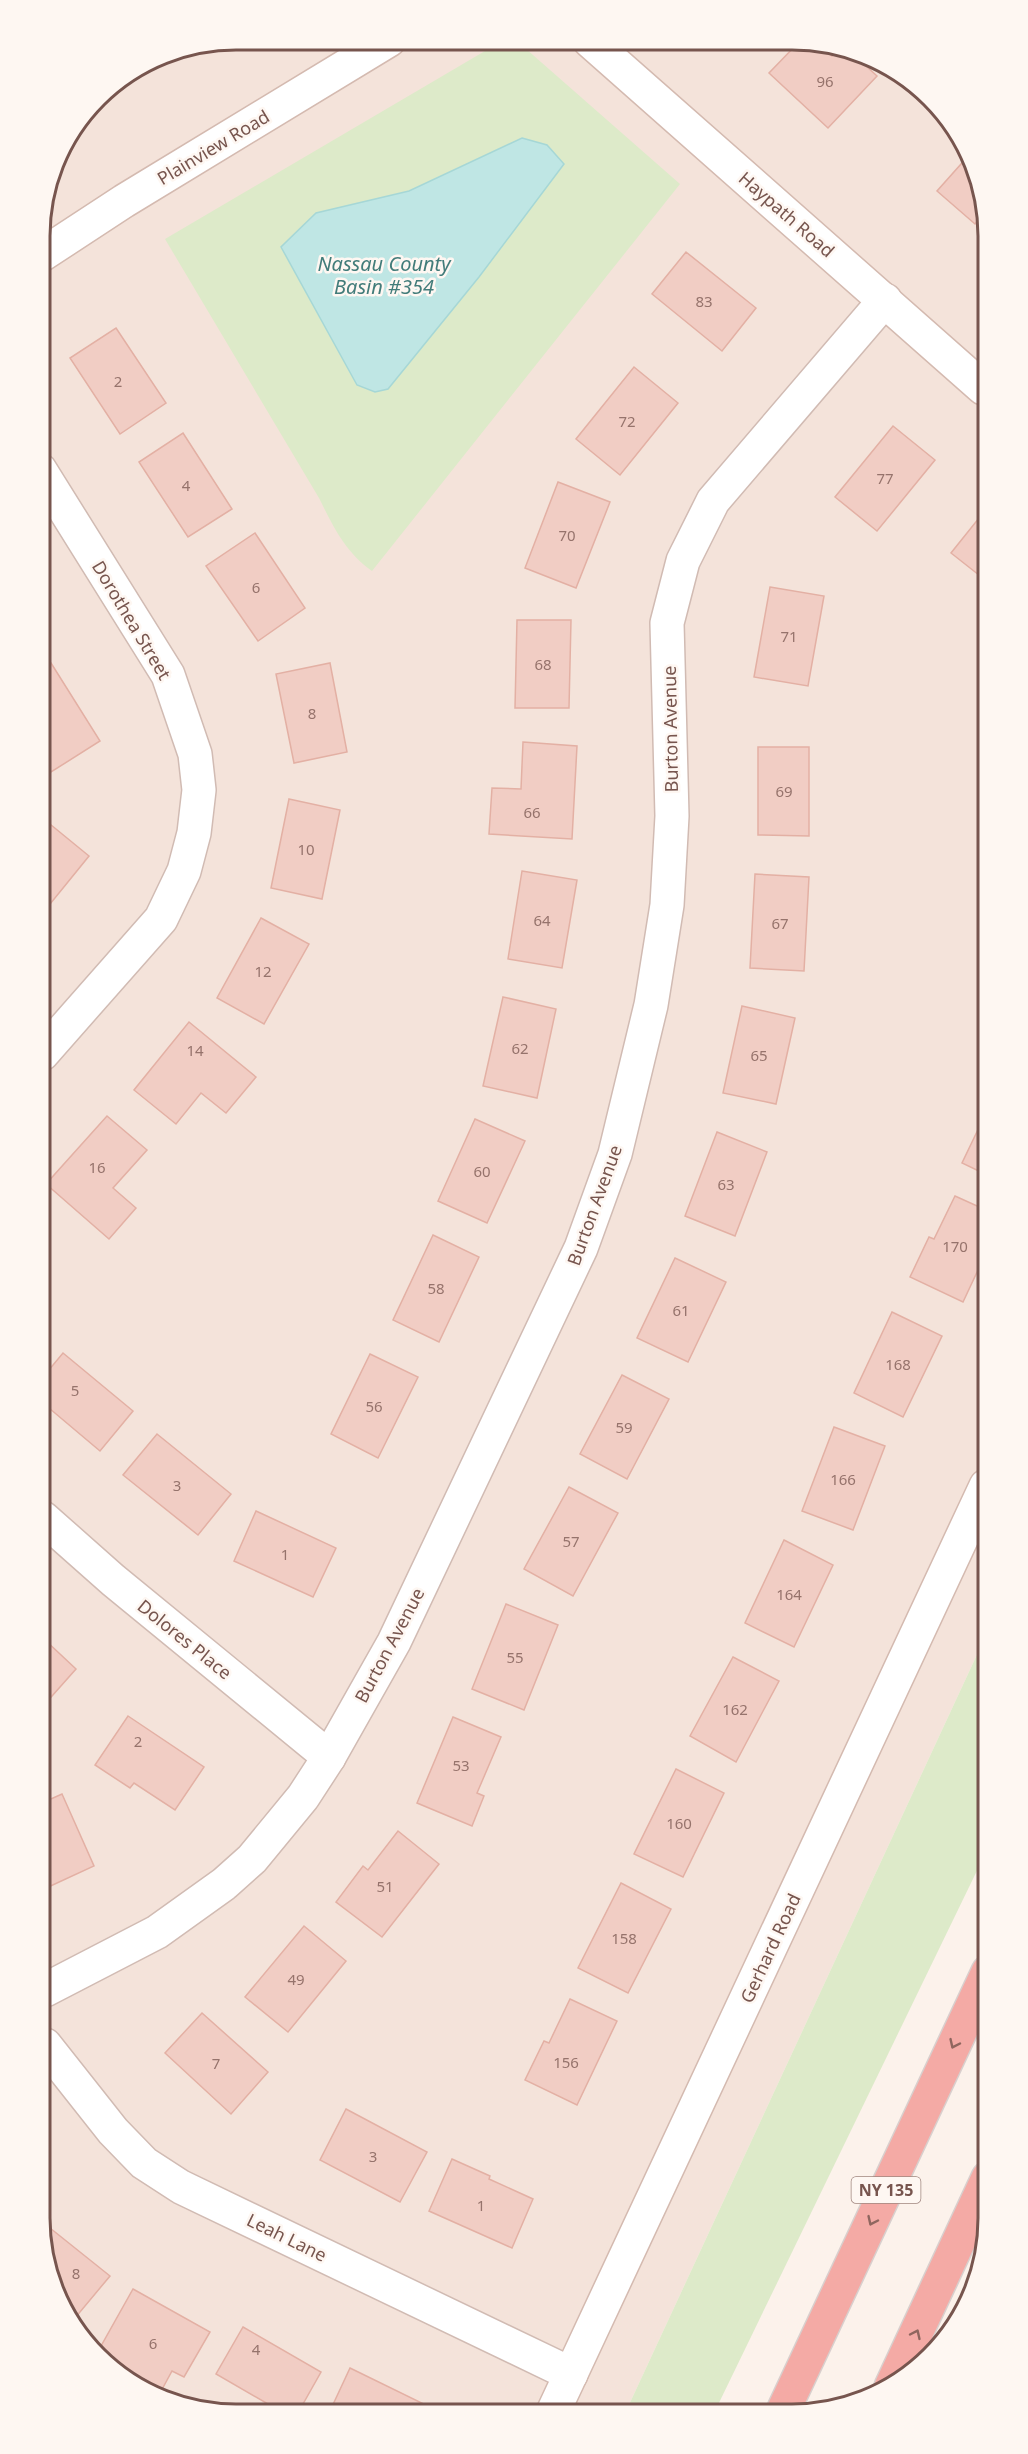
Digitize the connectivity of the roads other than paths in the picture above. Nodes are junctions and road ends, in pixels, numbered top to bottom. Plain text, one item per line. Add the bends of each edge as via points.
1 (373, 50) edge
2 (600, 50) edge
3 (50, 249) edge
4 (885, 300) junction
5 (978, 384) edge
6 (50, 486) edge
7 (50, 1045) edge
8 (978, 1503) edge
9 (50, 1524) edge
10 (329, 1757) junction
11 (50, 1987) edge
12 (978, 1993) edge
13 (50, 2051) edge
14 (978, 2200) edge
15 (898, 2371) edge
16 (571, 2374) junction
17 (557, 2404) edge
18 (786, 2404) edge

1 - 3 street, Plainview Road
2 - 4 street, Haypath Road
4 - 5 street, Haypath Road
4 - 10 street, Burton Avenue via 713,501 683,561 667,623 672,816 667,905 651,1005 615,1154 581,1248 399,1631
6 - 7 street, Dorothea Street via 168,675 195,754 199,790 184,871 161,919
8 - 16 street, Gerhard Road
9 - 10 street, Dolores Place
10 - 11 street, Burton Avenue via 303,1797 252,1859 224,1884 157,1932
12 -> 18 highway, NY 135
13 - 16 street, Leah Lane via 113,2131 144,2163 181,2187
15 -> 14 highway
16 - 17 street, Gerhard Road

